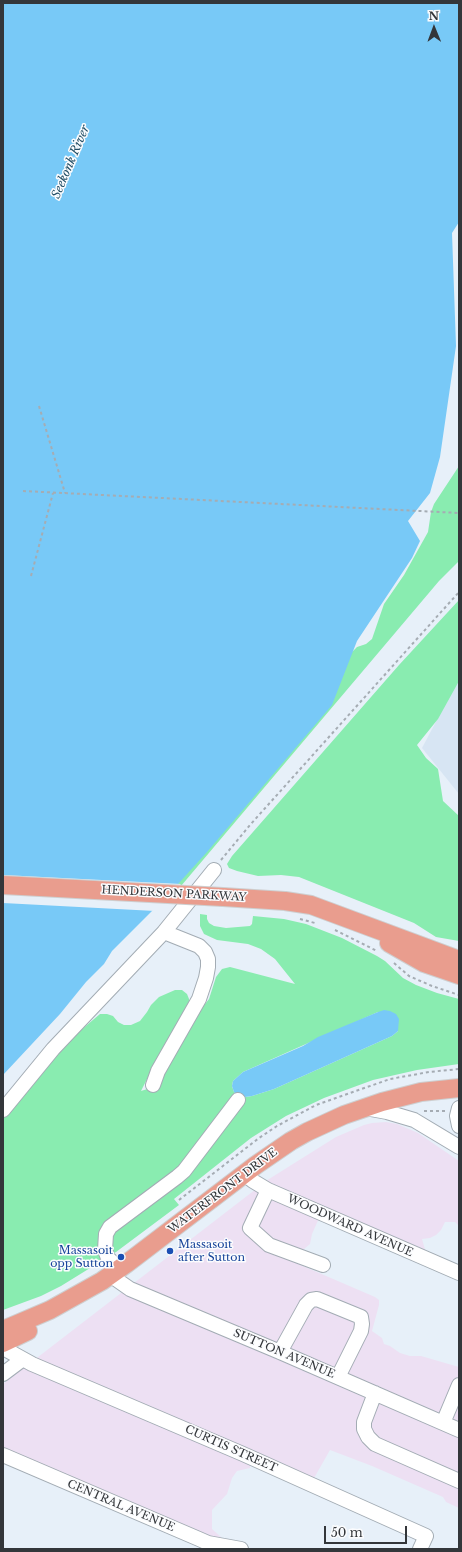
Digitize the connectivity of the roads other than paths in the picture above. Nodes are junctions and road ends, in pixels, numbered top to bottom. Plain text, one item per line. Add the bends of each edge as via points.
1 (214, 870) road end
2 (3, 885) edge
3 (337, 922) junction
4 (164, 932) junction
5 (459, 960) edge
6 (459, 975) edge
7 (153, 1085) dead end
8 (459, 1088) edge
9 (238, 1100) dead end
10 (363, 1108) junction
11 (459, 1108) edge
12 (3, 1110) edge
13 (459, 1126) edge
14 (459, 1147) edge
15 (244, 1174) junction
16 (268, 1190) junction
17 (323, 1265) dead end
18 (114, 1272) junction
19 (459, 1273) edge
20 (69, 1300) junction
21 (3, 1330) edge
22 (22, 1334) junction
23 (3, 1343) edge
24 (3, 1348) edge
25 (280, 1352) junction
26 (23, 1358) junction
27 (3, 1374) edge
28 (338, 1377) junction
29 (459, 1385) edge
30 (375, 1393) junction
31 (443, 1423) junction
32 (459, 1430) edge
33 (3, 1455) edge
34 (459, 1481) edge
35 (241, 1549) edge
36 (420, 1549) edge

1 - 4 street
2 - 3 main road, HENDERSON PARKWAY, bridge via 298,902 311,905
3 - 5 main road, HENDERSON PARKWAY
3 - 6 main road, HENDERSON PARKWAY via 433,967
4 - 7 street via 199,946 205,952 208,967 199,999 158,1071
4 - 12 street via 53,1048
8 - 10 main road, WATERFRONT DRIVE via 410,1094
9 - 18 street, SUTTON AVENUE via 184,1171 110,1227 106,1234 104,1250
10 - 14 street via 414,1120
10 - 15 main road, WATERFRONT DRIVE via 307,1132
11 - 13 street
15 - 16 street, WOODWARD AVENUE
15 - 18 main road, WATERFRONT DRIVE
16 - 17 street via 250,1228 269,1245
16 - 19 street, WOODWARD AVENUE
18 - 20 main road, WATERFRONT DRIVE
18 - 25 street, SUTTON AVENUE via 130,1289
20 - 21 main road, WATERFRONT DRIVE
20 - 22 main road via 62,1311
22 - 23 main road
22 - 26 street via 19,1345
24 - 26 street, CURTIS STREET
25 - 28 street, SUTTON AVENUE
25 - 28 street via 311,1300 317,1299 361,1317 361,1331
26 - 27 street
26 - 36 street, CURTIS STREET via 426,1536
28 - 30 street, SUTTON AVENUE
29 - 31 street
30 - 31 street, SUTTON AVENUE
30 - 34 street via 364,1422 368,1437 375,1444
31 - 32 street, SUTTON AVENUE
33 - 35 street, CENTRAL AVENUE via 199,1539

